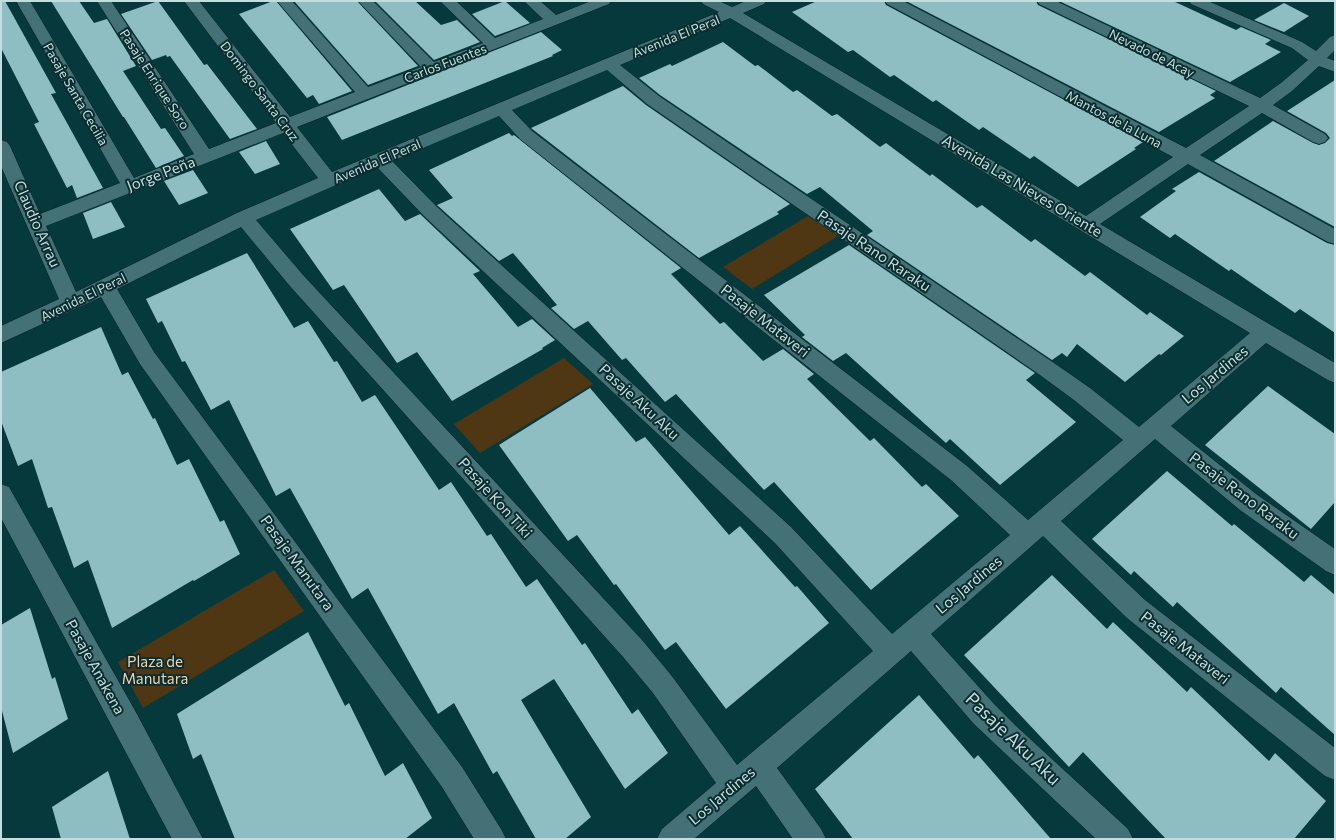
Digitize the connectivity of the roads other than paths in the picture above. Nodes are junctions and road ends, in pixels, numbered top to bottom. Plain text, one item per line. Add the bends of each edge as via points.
1 (23, 1) edge
2 (104, 1) edge
3 (191, 1) edge
4 (284, 1) edge
5 (365, 1) edge
6 (447, 1) edge
7 (531, 1) edge
8 (604, 1) edge
9 (708, 1) edge
10 (759, 1) edge
11 (892, 1) edge
12 (1044, 1) edge
13 (1197, 1) edge
14 (732, 13) junction
15 (554, 20) junction
16 (1335, 40) edge
17 (494, 44) junction
18 (1318, 60) junction
19 (610, 64) junction
20 (1335, 67) edge
21 (431, 68) junction
22 (365, 94) junction
23 (1261, 105) junction
24 (501, 108) junction
25 (286, 124) junction
26 (1319, 138) dead end
27 (1, 146) edge
28 (205, 156) junction
29 (1187, 156) junction
30 (380, 159) junction
31 (329, 180) junction
32 (130, 186) junction
33 (244, 218) junction
34 (36, 223) junction
35 (1086, 225) junction
36 (1335, 237) edge
37 (105, 286) junction
38 (71, 303) junction
39 (1265, 332) junction
40 (1, 336) edge
41 (1335, 374) edge
42 (1147, 433) junction
43 (1, 495) edge
44 (1036, 528) junction
45 (1335, 563) edge
46 (913, 633) junction
47 (891, 652) junction
48 (758, 765) junction
49 (1335, 766) edge
50 (735, 785) junction
51 (188, 839) edge
52 (491, 839) edge
53 (672, 839) edge
54 (812, 839) edge
55 (1118, 839) edge

1 - 32 street, Pasaje Santa Cecilia
2 - 28 street, Pasaje Enrique Soro
3 - 25 street, Domingo Santa Cruz
4 - 22 street
5 - 21 street
6 - 17 street
7 - 15 street
8 - 15 street, Carlos Fuentes
9 - 14 street, Avenida Las Nieves Oriente
10 - 14 street, Avenida El Peral
11 - 29 street, Mantos de la Luna
12 - 23 street, Nevado de Acay
13 - 18 street via 1296,46
14 - 19 street, Avenida El Peral
14 - 35 street, Avenida Las Nieves Oriente
15 - 17 street, Carlos Fuentes
16 - 18 street
17 - 21 street, Carlos Fuentes
18 - 20 street
18 - 23 street via 1296,80
19 - 24 street, Avenida El Peral
19 - 42 street, Pasaje Rano Raraku via 653,100 1082,394
21 - 22 street, Carlos Fuentes
22 - 25 street, Carlos Fuentes
23 - 26 street, Nevado de Acay
23 - 29 street
24 - 30 street, Avenida El Peral
24 - 44 street, Pasaje Mataveri via 526,135 959,473
25 - 28 street, Jorge Peña
25 - 31 street, Domingo Santa Cruz
27 - 34 street, Claudio Arrau
28 - 32 street, Jorge Peña
29 - 35 street
29 - 36 street, Mantos de la Luna
30 - 31 street, Avenida El Peral
30 - 47 street, Pasaje Aku Aku via 431,212 783,535
31 - 33 street, Avenida El Peral
32 - 34 street, Jorge Peña
33 - 37 street, Avenida El Peral
33 - 50 street, Pasaje Kon Tiki via 296,280 633,649 662,684
34 - 38 street, Claudio Arrau
35 - 39 street, Avenida Las Nieves Oriente
37 - 38 street, Avenida El Peral
37 - 52 street, Pasaje Manutara via 147,358 452,777
38 - 40 street, Avenida El Peral
39 - 41 street, Avenida Las Nieves Oriente
39 - 42 street, Los Jardines
42 - 44 street, Los Jardines
42 - 45 street, Pasaje Rano Raraku
43 - 51 street, Pasaje Anakena
44 - 46 street, Los Jardines
44 - 49 street, Pasaje Mataveri
46 - 47 street, Los Jardines
46 - 55 street, Pasaje Aku Aku via 984,714
47 - 48 street, Los Jardines
48 - 50 street, Los Jardines
48 - 54 street
50 - 53 street, Los Jardines

